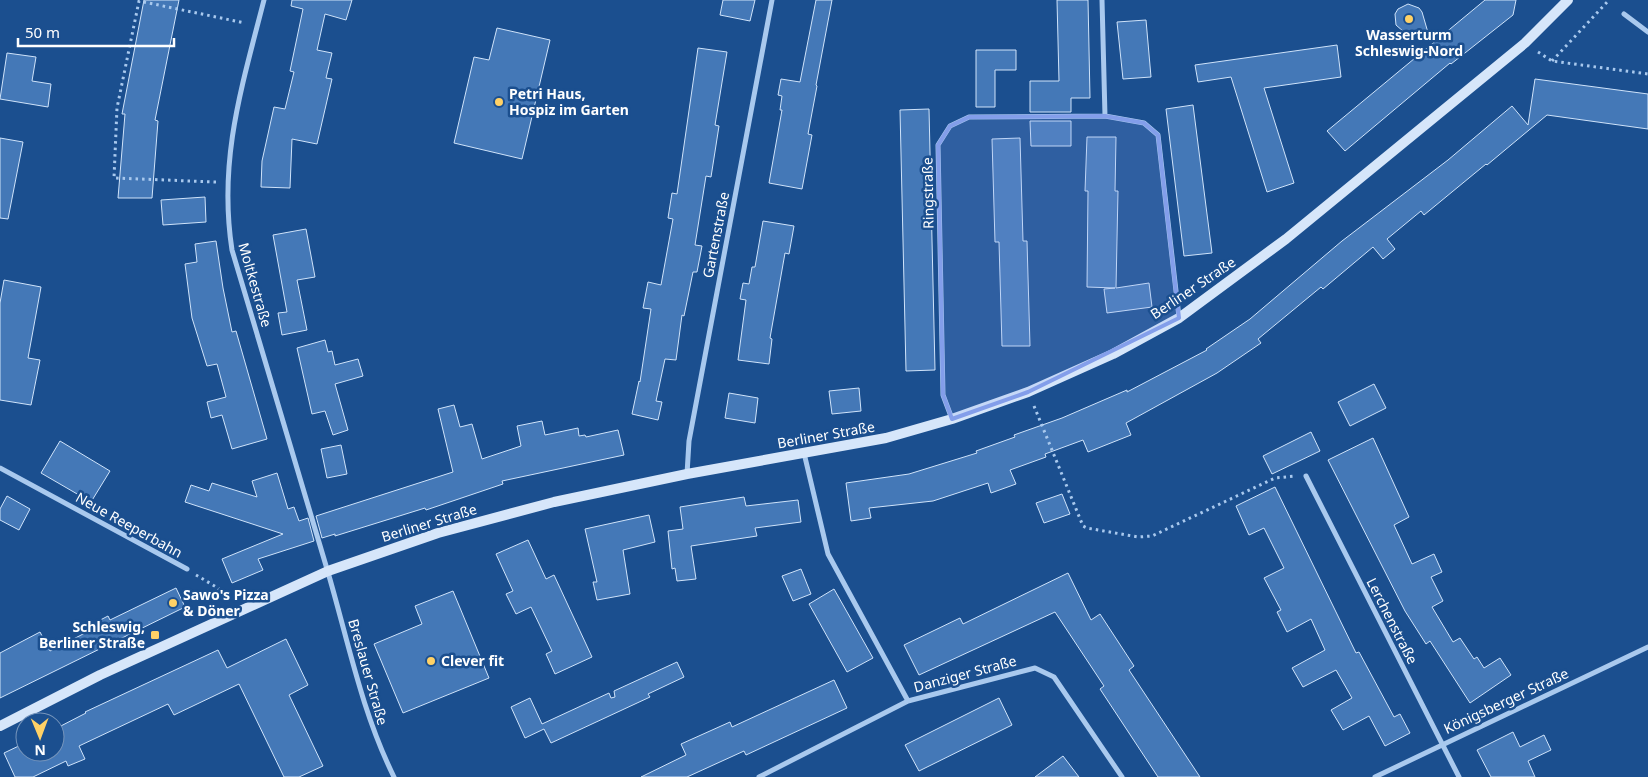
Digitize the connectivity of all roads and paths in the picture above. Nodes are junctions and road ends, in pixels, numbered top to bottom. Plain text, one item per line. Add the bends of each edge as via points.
1 (264, 0) edge
2 (772, 0) edge
3 (1102, 0) edge
4 (1568, 0) edge
5 (1609, 0) edge
6 (1624, 14) dead end
7 (257, 26) junction
8 (1648, 32) edge
9 (1525, 43) junction
10 (1552, 61) junction
11 (1648, 74) edge
12 (1105, 116) junction
13 (227, 182) junction
14 (1179, 318) junction
15 (1028, 392) junction
16 (952, 419) junction
17 (804, 453) junction
18 (0, 468) edge
19 (687, 474) junction
20 (1306, 476) joint
21 (187, 569) joint
22 (328, 571) junction
23 (239, 611) junction
24 (1648, 647) edge
25 (908, 701) junction
26 (0, 726) edge
27 (1442, 745) junction
28 (394, 777) edge
29 (759, 777) edge
30 (1122, 777) edge
31 (1375, 777) edge
32 (1459, 777) edge

1 - 7 street, Moltkestraße
2 - 19 street, Gartenstraße via 689,440
3 - 12 street
4 - 9 street, Berliner Straße
5 - 10 path
6 - 8 street
7 - 13 street, Moltkestraße via 230,140
7 - 13 path via 139,1 117,108 114,178
9 - 10 path
9 - 14 street, Berliner Straße via 1313,217
10 - 11 path
12 - 14 street, Ringstraße via 1144,123 1158,135
12 - 16 street, Ringstraße via 970,117 950,126 938,145 943,395
13 - 22 street, Moltkestraße via 227,219 232,250
14 - 15 street, Berliner Straße via 1113,354
15 - 16 street, Berliner Straße
15 - 20 path via 1083,526 1087,528 1138,537 1152,536 1275,478
16 - 17 street, Berliner Straße via 886,438
17 - 19 street, Berliner Straße
17 - 25 street, Danziger Straße via 828,554
18 - 21 street, Neue Reeperbahn
19 - 22 street, Berliner Straße via 554,502 455,528
20 - 27 street, Lerchenstraße
21 - 23 path, Neue Reeperbahn via 218,588
22 - 23 street, Berliner Straße
22 - 28 street, Breslauer Straße via 364,707
23 - 26 street, Berliner Straße via 100,675
24 - 27 street, Königsberger Straße
25 - 29 street, Danziger Straße
25 - 30 street, Danziger Straße via 1034,668 1054,676
27 - 31 street, Königsberger Straße
27 - 32 street, Lerchenstraße

